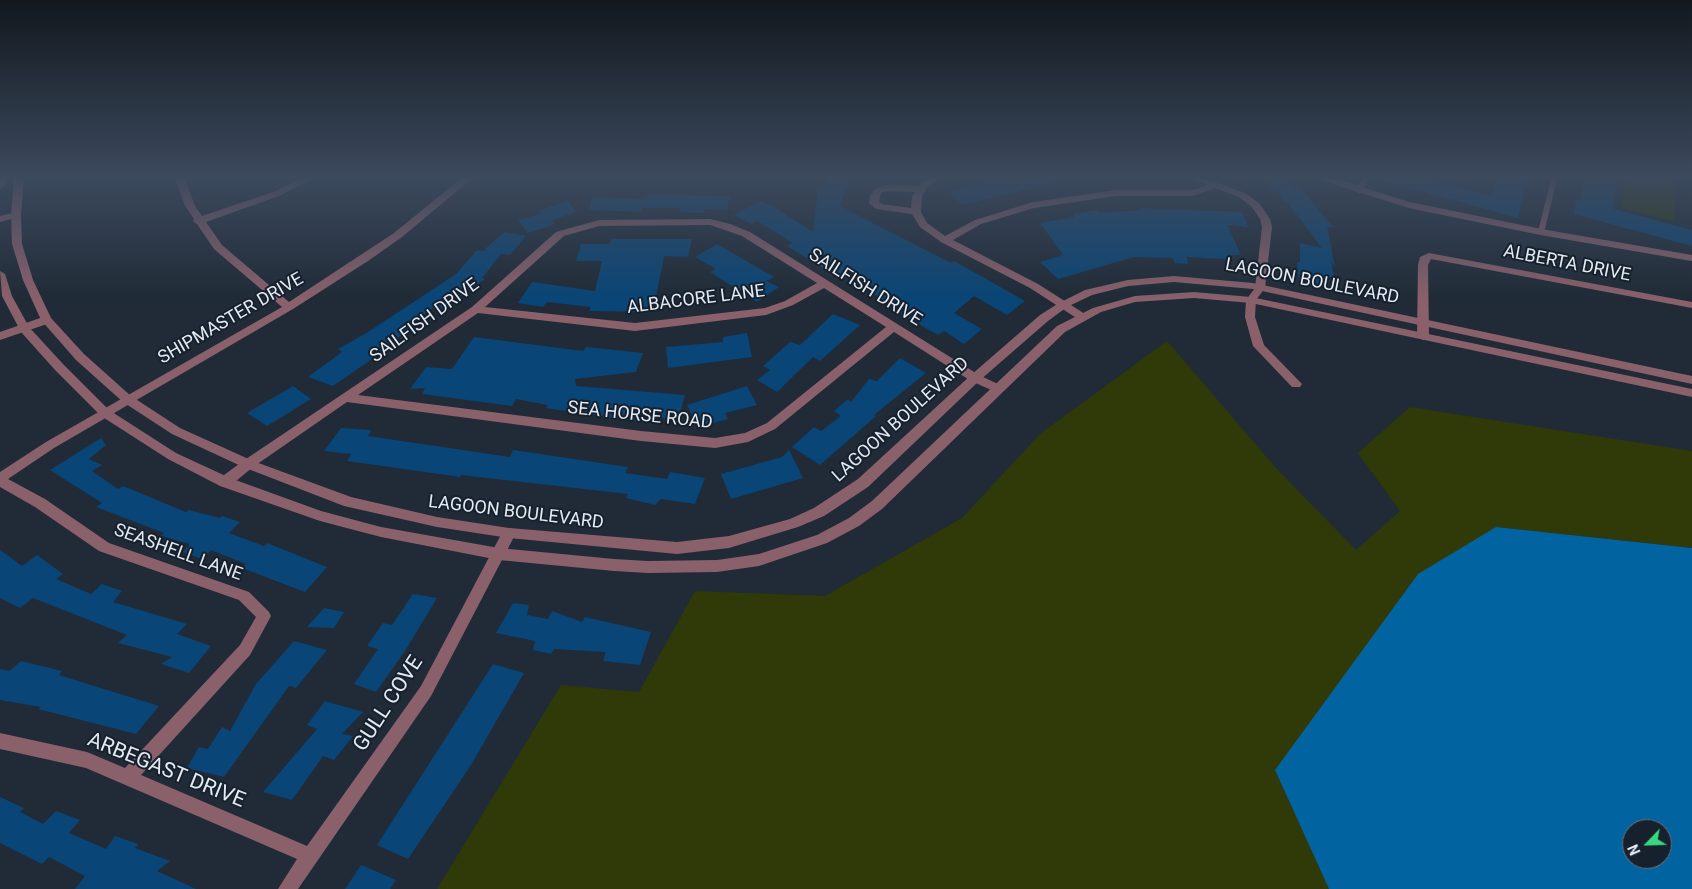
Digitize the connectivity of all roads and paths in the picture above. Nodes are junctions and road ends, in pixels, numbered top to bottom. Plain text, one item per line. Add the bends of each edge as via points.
1 (16, 217) edge
2 (196, 217) edge
3 (208, 217) edge
4 (419, 217) edge
5 (918, 217) edge
6 (993, 217) edge
7 (1264, 217) edge
8 (1470, 217) edge
9 (1545, 217) edge
10 (198, 221) junction
11 (1541, 232) junction
12 (945, 240) junction
13 (1692, 258) edge
14 (0, 274) edge
15 (825, 283) junction
16 (1260, 288) junction
17 (1251, 300) junction
18 (1063, 305) junction
19 (1692, 305) edge
20 (289, 307) junction
21 (476, 309) junction
22 (1081, 316) junction
23 (46, 320) junction
24 (1422, 322) junction
25 (894, 326) junction
26 (25, 329) junction
27 (0, 336) edge
28 (1423, 336) junction
29 (975, 378) junction
30 (1692, 380) edge
31 (1296, 384) dead end
32 (998, 389) junction
33 (1692, 393) edge
34 (346, 398) junction
35 (128, 399) junction
36 (105, 413) junction
37 (248, 464) junction
38 (0, 480) edge
39 (225, 482) junction
40 (510, 533) junction
41 (499, 554) junction
42 (0, 741) edge
43 (129, 776) junction
44 (310, 856) junction
45 (287, 889) edge

1 - 23 street, LAGOON BOULEVARD via 21,262
2 - 10 street
3 - 10 street
4 - 20 street, SHIPMASTER DRIVE
5 - 12 street via 928,230
6 - 12 street
7 - 16 street via 1268,227
8 - 11 lane
9 - 11 lane
10 - 20 street via 218,247
11 - 13 lane
12 - 18 street via 1034,286
14 - 26 street, LAGOON BOULEVARD via 7,296
15 - 21 street, ALBACORE LANE via 766,312 635,328
15 - 21 street, SAILFISH DRIVE via 746,234 710,222 599,223 560,234
15 - 25 street, SAILFISH DRIVE
16 - 17 street
16 - 18 street, LAGOON BOULEVARD via 1174,279 1128,283 1089,292
16 - 24 street, LAGOON BOULEVARD
17 - 22 street, LAGOON BOULEVARD via 1212,295 1153,296 1118,303
17 - 28 street, LAGOON BOULEVARD
17 - 31 street via 1250,317 1259,346
18 - 22 street
18 - 29 street, LAGOON BOULEVARD via 1033,326
19 - 24 street, ALBERTA DRIVE via 1435,256 1426,257 1423,262
20 - 35 street, SHIPMASTER DRIVE
21 - 34 street, SAILFISH DRIVE
22 - 32 street, LAGOON BOULEVARD via 1050,338
23 - 26 street
23 - 35 street, LAGOON BOULEVARD via 80,357
24 - 28 street, ALBERTA DRIVE
24 - 30 street, LAGOON BOULEVARD
25 - 29 street, SAILFISH DRIVE
25 - 34 street, SEA HORSE ROAD via 771,426 748,437 715,443
26 - 27 street
26 - 36 street, LAGOON BOULEVARD
28 - 33 street, LAGOON BOULEVARD
29 - 32 street, SAILFISH DRIVE
29 - 40 street, LAGOON BOULEVARD via 863,483 819,512 762,534 706,546 677,548
32 - 41 street, LAGOON BOULEVARD via 877,505 822,539 785,553 726,564 679,567 623,566
34 - 37 street, SAILFISH DRIVE
35 - 36 street, SHIPMASTER DRIVE
35 - 37 street, LAGOON BOULEVARD via 176,431
36 - 38 street, SHIPMASTER DRIVE
36 - 39 street, LAGOON BOULEVARD via 172,456
37 - 39 street, SAILFISH DRIVE
37 - 40 street, LAGOON BOULEVARD via 349,502 396,515
38 - 43 street, SEASHELL LANE via 104,547 244,596 264,616 245,650
39 - 41 street, LAGOON BOULEVARD via 338,521
40 - 41 street, GULL COVE
41 - 44 street, GULL COVE via 426,691
42 - 43 street, ARBEGAST DRIVE via 87,760
43 - 44 street, ARBEGAST DRIVE
44 - 45 street, GULL COVE

